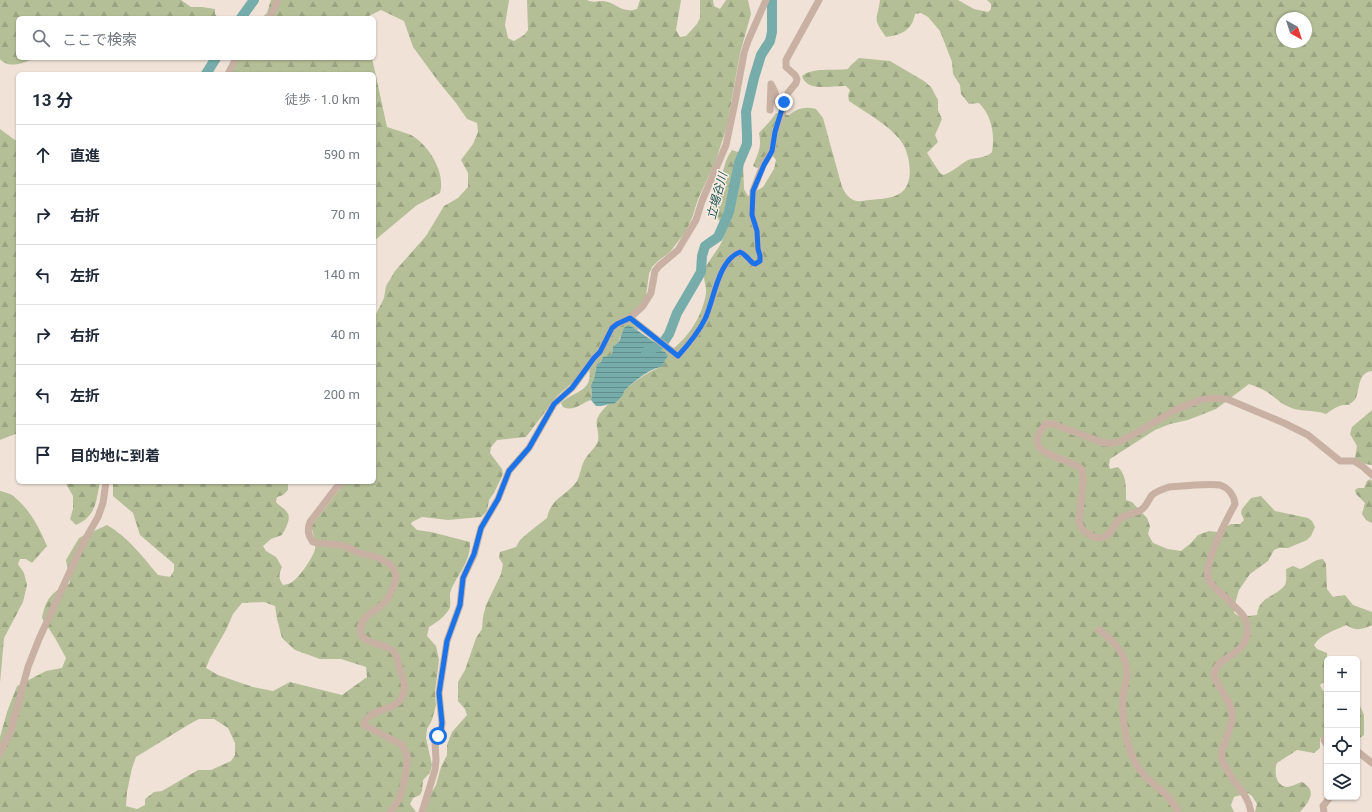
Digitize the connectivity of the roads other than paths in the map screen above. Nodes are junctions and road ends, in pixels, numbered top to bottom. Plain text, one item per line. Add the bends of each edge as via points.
1 (278, 0) edge
2 (766, 0) edge
3 (819, 0) edge
4 (270, 16) edge
5 (235, 60) edge
6 (229, 72) edge
7 (784, 105) junction
8 (770, 110) dead end
9 (630, 318) junction
10 (1372, 475) edge
11 (106, 484) edge
12 (341, 484) edge
13 (1099, 630) dead end
14 (0, 753) edge
15 (1360, 753) edge
16 (1372, 763) edge
17 (1328, 800) edge
18 (390, 812) edge
19 (422, 812) edge
20 (1178, 812) edge
21 (1252, 812) edge
22 (1324, 812) edge

1 - 4 street
2 - 9 street via 744,53 726,145 696,220 678,250 655,271 648,300
3 - 7 street via 786,60 786,67 797,79
5 - 6 street
7 - 8 street via 778,104 776,92 771,84
7 - 9 street via 772,151 753,191 752,215 757,231 760,261 752,263 740,252 734,256 720,275 705,319 678,356
9 - 19 street via 612,328 600,352 572,388 554,404 529,448 509,471 498,499 481,528 474,554 463,578 460,605 447,641 439,693 441,731 435,742 435,770
10 - 21 street via 1354,461 1340,461 1308,435 1227,399 1197,401 1175,410 1126,439 1112,443 1104,443 1053,424 1046,424 1039,432 1037,440 1044,453 1082,469 1079,522 1085,533 1095,538 1107,536 1116,522 1142,510 1152,496 1162,489 1221,486 1234,498 1235,504 1211,554 1207,575 1218,591 1246,620 1247,625 1244,645 1217,666 1214,675 1228,699 1232,716 1222,759 1247,797
11 - 14 street via 98,517 82,544 39,639 11,730
12 - 18 street via 310,522 309,535 313,542 339,544 371,555 391,565 396,580 386,601 371,612 360,627 363,637 388,646 394,651 404,678 404,691 399,702 370,716 364,722 364,725 405,749 406,767 399,799
13 - 20 street via 1110,638 1125,660 1127,672 1123,696 1124,718 1131,752 1137,765 1170,799
15 - 16 street
17 - 22 street via 1323,806

